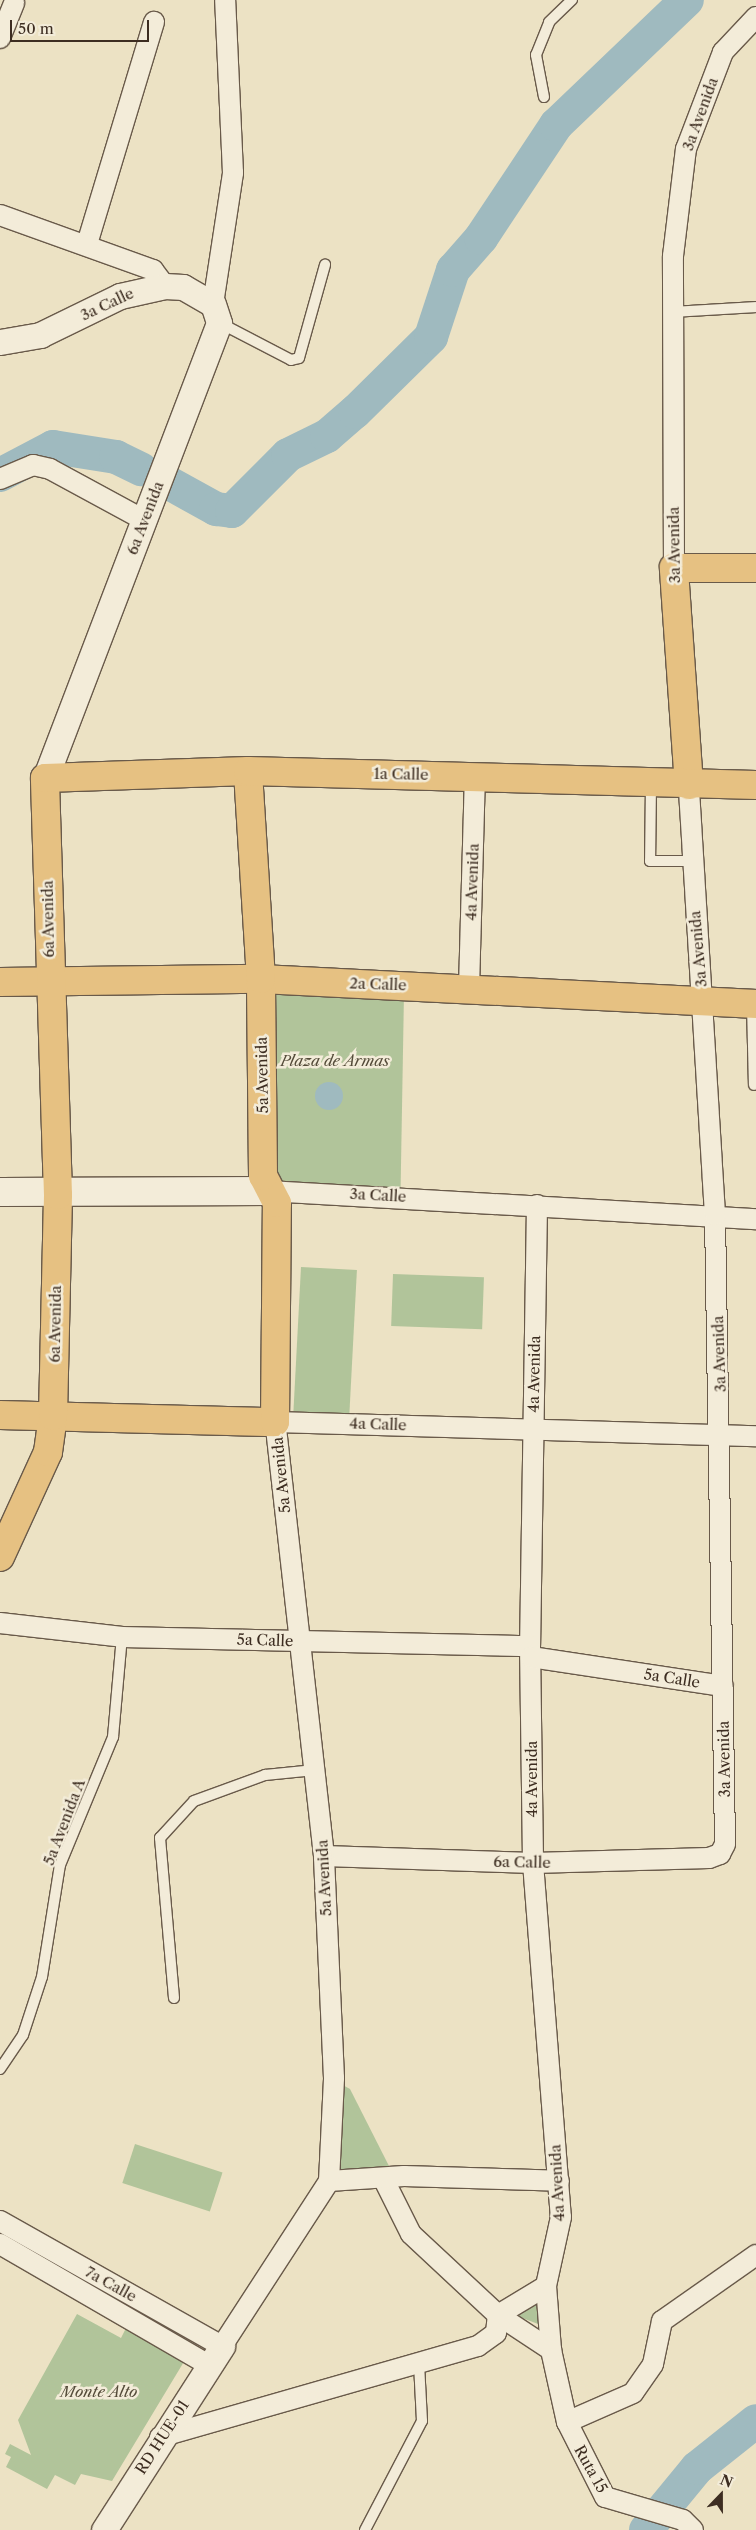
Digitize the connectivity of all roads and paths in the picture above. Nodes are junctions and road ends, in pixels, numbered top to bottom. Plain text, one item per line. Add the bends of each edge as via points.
1 (225, 0) edge
2 (572, 0) edge
3 (14, 3) dead end
4 (756, 17) edge
5 (154, 22) dead end
6 (0, 38) edge
7 (544, 97) dead end
8 (0, 215) edge
9 (87, 244) junction
10 (325, 265) dead end
11 (165, 286) junction
12 (756, 307) edge
13 (673, 312) junction
14 (216, 313) junction
15 (0, 342) edge
16 (0, 479) edge
17 (144, 520) junction
18 (755, 567) edge
19 (674, 568) junction
20 (248, 771) junction
21 (475, 776) junction
22 (45, 778) junction
23 (651, 783) junction
24 (689, 785) junction
25 (756, 785) edge
26 (691, 861) junction
27 (260, 979) junction
28 (0, 982) edge
29 (50, 982) junction
30 (469, 988) junction
31 (702, 1004) junction
32 (754, 1004) edge
33 (754, 1085) dead end
34 (0, 1192) edge
35 (268, 1192) junction
36 (58, 1195) junction
37 (537, 1205) junction
38 (715, 1216) junction
39 (756, 1219) edge
40 (0, 1414) edge
41 (53, 1416) junction
42 (275, 1422) junction
43 (533, 1431) junction
44 (722, 1436) junction
45 (756, 1436) edge
46 (0, 1557) edge
47 (0, 1623) edge
48 (122, 1637) junction
49 (300, 1641) junction
50 (531, 1651) junction
51 (724, 1686) junction
52 (315, 1770) junction
53 (720, 1854) joint
54 (324, 1856) junction
55 (533, 1864) junction
56 (174, 1998) dead end
57 (0, 2069) edge
58 (384, 2180) junction
59 (329, 2181) junction
60 (558, 2181) junction
61 (0, 2221) edge
62 (0, 2244) edge
63 (756, 2255) edge
64 (546, 2286) junction
65 (498, 2315) junction
66 (551, 2350) junction
67 (216, 2356) junction
68 (419, 2363) junction
69 (567, 2422) junction
70 (160, 2438) junction
71 (688, 2525) edge
72 (104, 2530) edge
73 (365, 2530) edge

1 - 14 street via 233,173
2 - 7 lane via 549,22 536,55
3 - 6 street
4 - 13 street, 3a Avenida via 724,52 686,149 673,256
5 - 9 street
8 - 9 street
9 - 11 street via 153,270
10 - 14 lane via 299,358 291,360
11 - 14 street, 3a Calle via 183,287
11 - 15 street, 3a Calle via 120,296 40,335
12 - 13 lane
13 - 19 street, 3a Avenida
14 - 17 street, 6a Avenida
16 - 17 street via 33,465 50,469
17 - 22 street, 6a Avenida
18 - 19 main road
19 - 24 main road, 3a Avenida
20 - 21 main road, 1a Calle
20 - 22 main road, 1a Calle
20 - 27 main road, 5a Avenida
21 - 23 main road, 1a Calle
21 - 30 street, 4a Avenida
22 - 29 main road, 6a Avenida
23 - 24 main road, 1a Calle
23 - 26 lane via 650,862
24 - 25 main road, 1a Calle
24 - 26 street, 3a Avenida
26 - 31 street, 3a Avenida
27 - 29 main road, 2a Calle
27 - 30 main road, 2a Calle
27 - 35 main road, 5a Avenida via 263,1176
28 - 29 main road, 2a Calle
29 - 36 main road, 6a Avenida
30 - 31 main road, 2a Calle
31 - 32 main road, 2a Calle
31 - 38 street, 3a Avenida
32 - 33 lane
34 - 36 main road, 3a Calle
35 - 36 main road, 3a Calle
35 - 37 street, 3a Calle
35 - 42 main road, 5a Avenida via 277,1203
36 - 41 main road, 6a Avenida
37 - 38 street, 3a Calle
37 - 43 street, 4a Avenida
38 - 39 street, 3a Calle
38 - 44 street, 3a Avenida
40 - 41 main road, 4a Calle
41 - 42 main road, 4a Calle
41 - 46 main road, 6a Avenida via 48,1452
42 - 43 street, 4a Calle
42 - 49 street, 5a Avenida
43 - 44 street, 4a Calle
43 - 50 street, 4a Avenida
44 - 45 street, 4a Calle
44 - 51 street, 3a Avenida
47 - 48 street, 5a Calle
48 - 49 street, 5a Calle
48 - 57 lane, 5a Avenida A via 114,1737 60,1865 42,1977 23,2035
49 - 50 street, 5a Calle
49 - 52 street, 5a Avenida
50 - 51 street, 5a Calle
50 - 55 street, 4a Avenida
51 - 53 street, 3a Avenida via 725,1844
52 - 54 street, 5a Avenida
52 - 56 lane via 265,1775 194,1801 160,1838
53 - 55 street, 6a Calle via 709,1858
54 - 55 street, 6a Calle
54 - 59 street, 5a Avenida via 334,2078
55 - 60 street, 4a Avenida
58 - 59 street
58 - 60 street via 404,2176
58 - 65 street via 411,2234
59 - 67 street
60 - 64 street, 4a Avenida via 558,2245
61 - 67 street, 7a Calle
62 - 67 street, 7a Calle
63 - 69 street via 662,2321 653,2364 632,2393
64 - 65 street
64 - 66 street, 4a Avenida
65 - 66 street
65 - 68 street via 496,2333 478,2346
66 - 69 street, Ruta 15
67 - 70 street, RD HUE-01
68 - 70 street
68 - 73 lane via 422,2421
69 - 71 street, Ruta 15 via 605,2497
70 - 72 street, RD HUE-01

